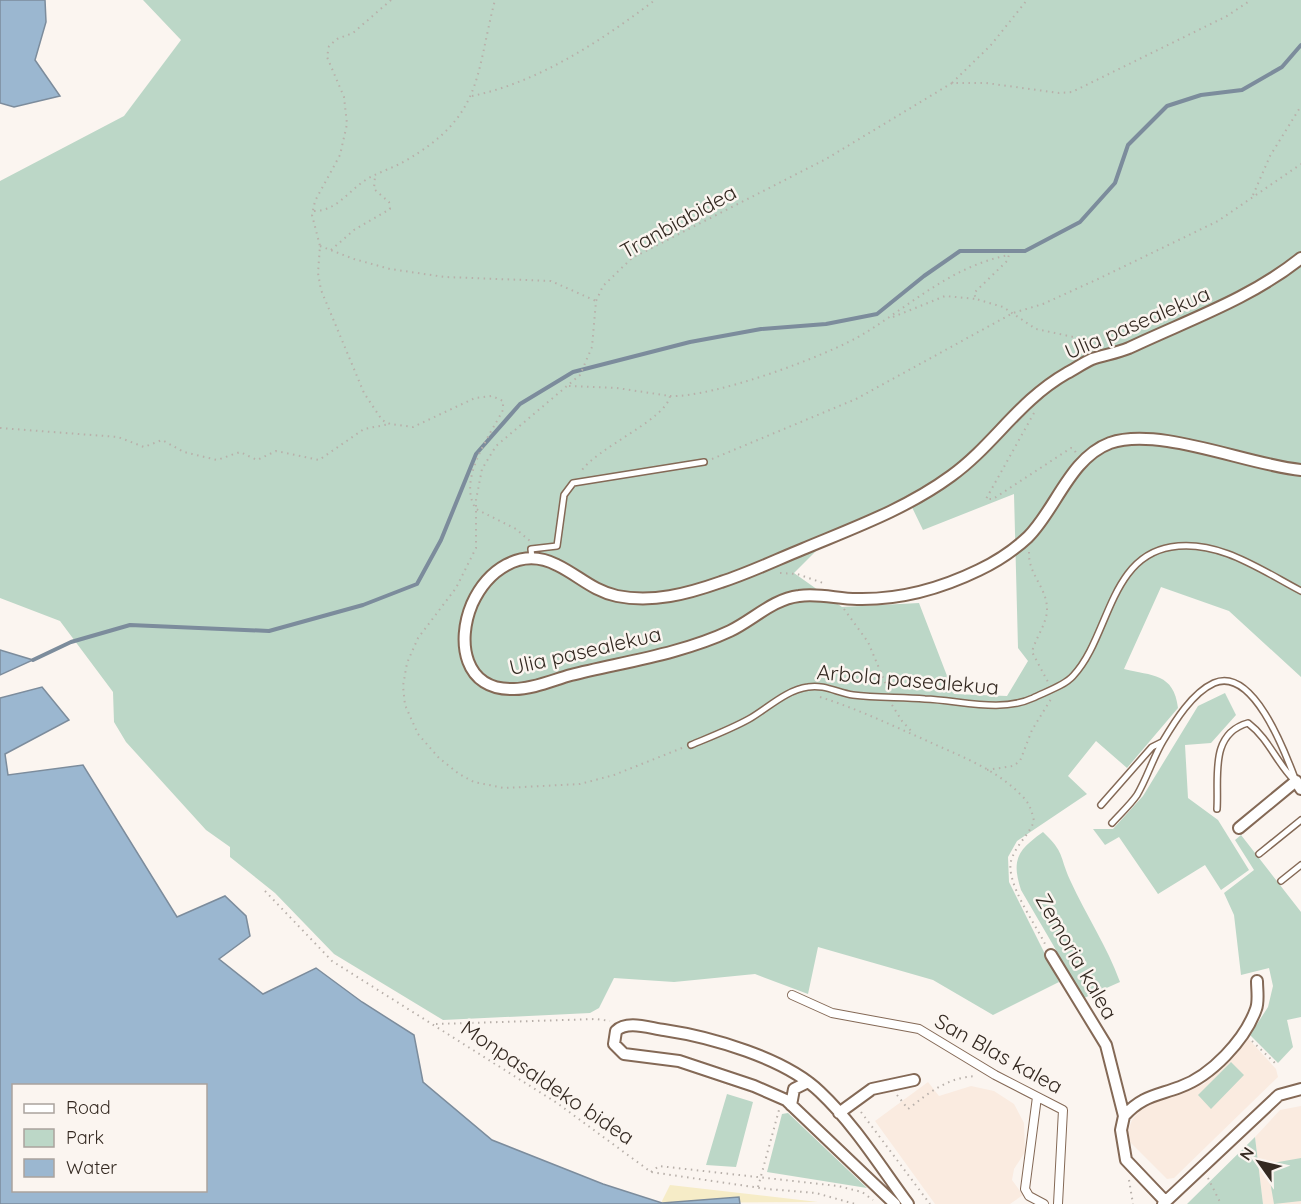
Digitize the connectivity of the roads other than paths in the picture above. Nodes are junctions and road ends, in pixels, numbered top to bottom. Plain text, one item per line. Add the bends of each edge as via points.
1 (1301, 258) edge
2 (704, 462) road end
3 (1301, 470) edge
4 (532, 554) junction
5 (1301, 591) edge
6 (1162, 742) junction
7 (691, 745) road end
8 (1299, 784) edge
9 (1101, 805) dead end
10 (1217, 809) dead end
11 (1301, 820) edge
12 (1113, 823) dead end
13 (1239, 828) dead end
14 (1259, 854) dead end
15 (1301, 865) edge
16 (1281, 881) dead end
17 (1051, 955) road end
18 (1257, 981) dead end
19 (792, 995) dead end
20 (914, 1080) dead end
21 (808, 1082) junction
22 (1301, 1089) edge
23 (1037, 1097) junction
24 (786, 1101) junction
25 (840, 1113) junction
26 (1124, 1116) junction
27 (1164, 1203) edge
28 (895, 1204) edge
29 (906, 1204) edge
30 (1044, 1204) edge
31 (1058, 1204) edge

1 - 4 street, Ulia pasealekua via 1247,296 1124,350 1090,360 1041,388 956,473 919,498 729,580 661,599 637,598 601,592
2 - 4 lane via 573,483 564,495 557,546
3 - 4 street, Ulia pasealekua via 1143,438 1110,443 1088,456 1028,537 984,568 941,587 859,599 799,596 782,601 729,631 689,645 511,690 482,680 464,655 463,639 470,608 493,572
5 - 7 lane, Arbola pasealekua via 1226,552 1192,545 1156,551 1120,583 1097,638 1072,677 1029,700 1010,705 851,695 810,686 790,692 735,726
6 - 8 lane via 1196,695 1226,681 1252,696 1263,708
6 - 9 lane via 1152,747
6 - 12 lane via 1137,795
8 - 10 lane via 1284,770 1262,733 1248,723 1224,738 1219,752
8 - 13 street
11 - 14 lane
15 - 16 lane
17 - 26 street, Zemoria kalea via 1106,1045
18 - 26 street via 1257,1007 1222,1058 1206,1073 1182,1086 1136,1102
19 - 23 street, San Blas kalea via 832,1013 919,1029
20 - 25 street via 872,1089
21 - 24 street via 794,1089
21 - 24 street via 787,1068 682,1033 627,1025 620,1027 613,1038 624,1054 679,1061
21 - 25 street
22 - 27 street via 1279,1095
23 - 30 street via 1025,1190
23 - 31 street, San Blas kalea via 1063,1110
24 - 28 street
25 - 29 street
26 - 27 street, Zemoria kalea via 1121,1130 1126,1160

